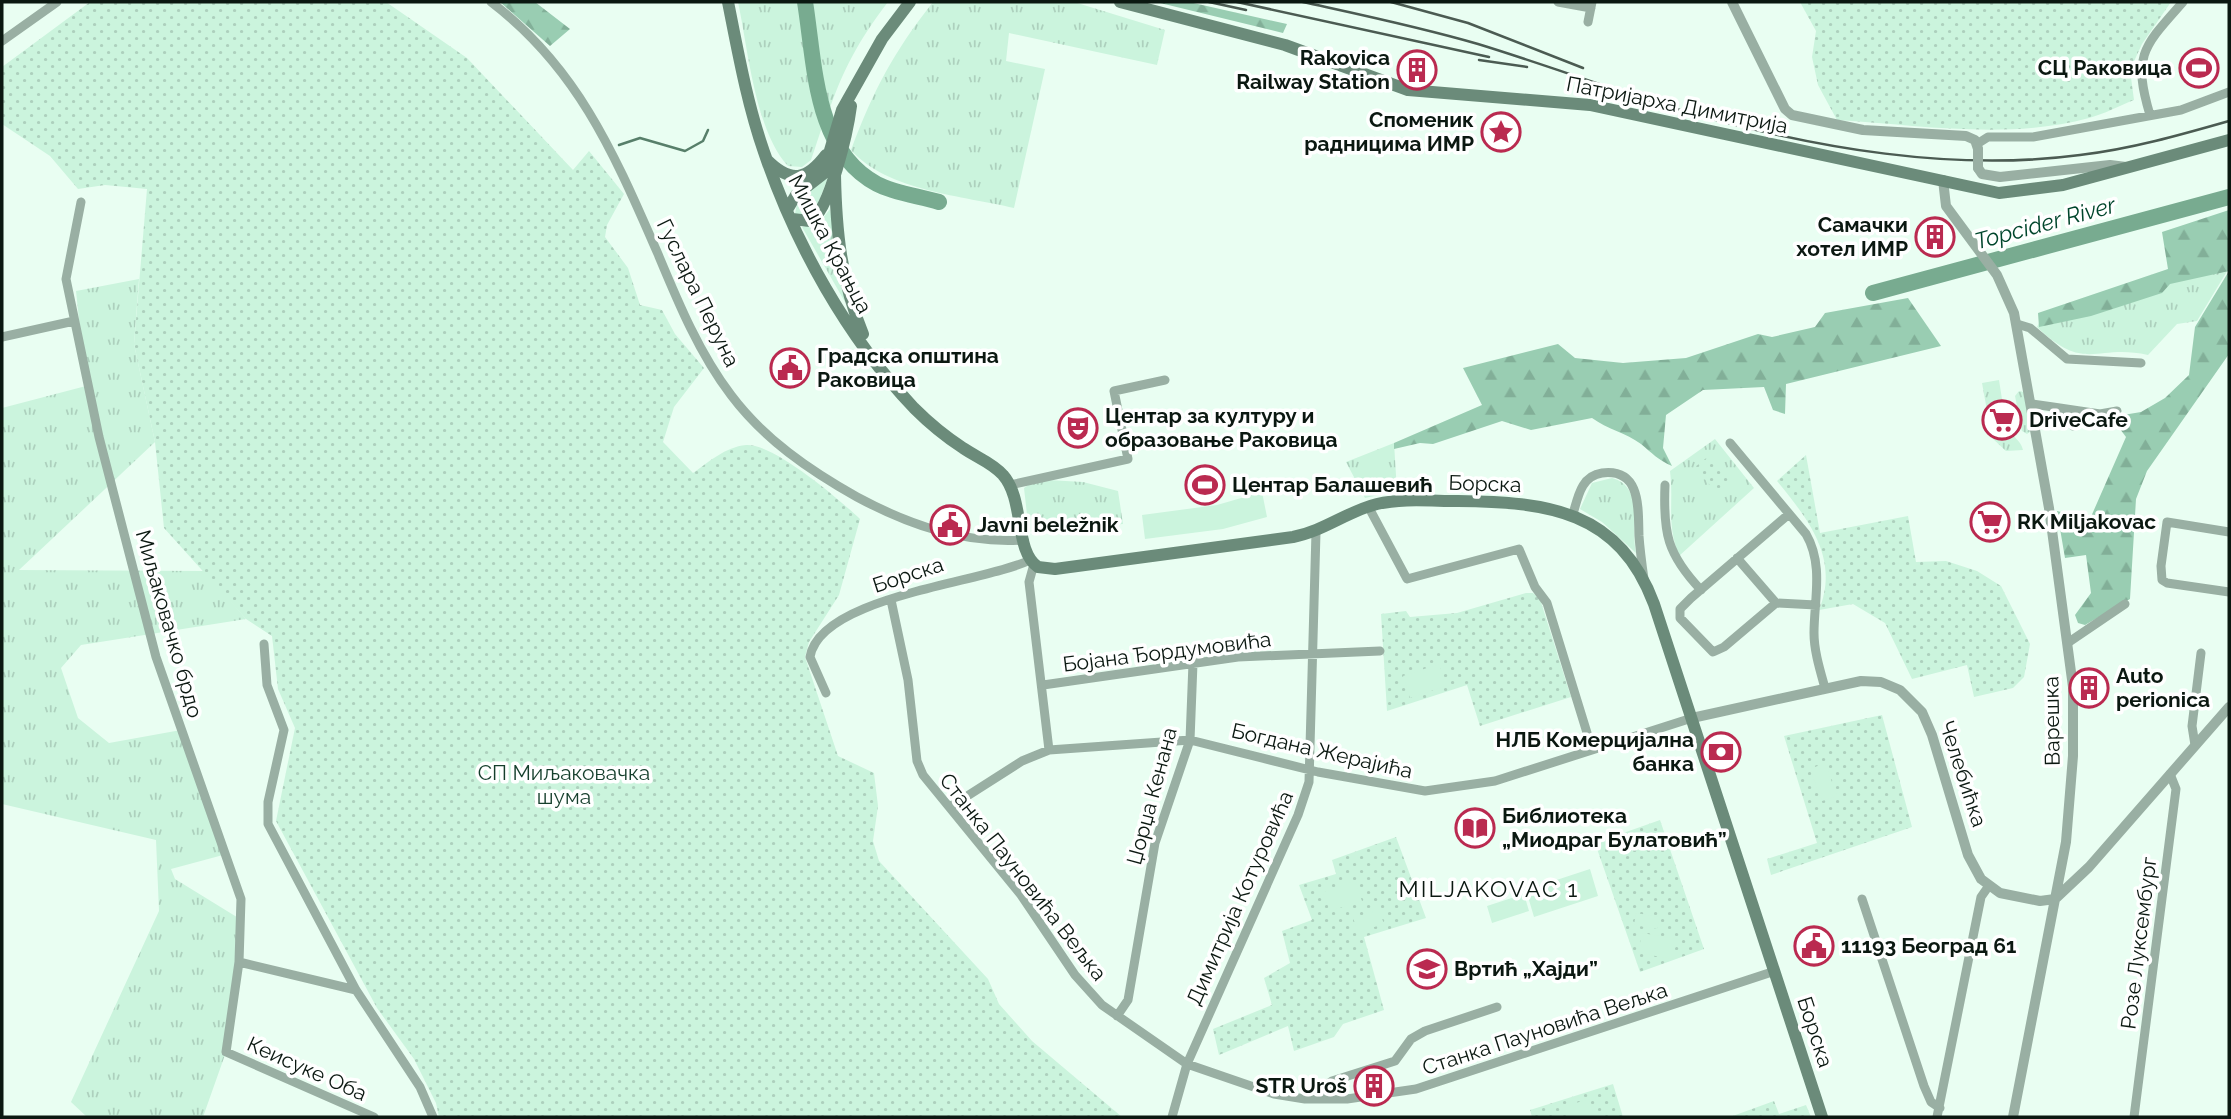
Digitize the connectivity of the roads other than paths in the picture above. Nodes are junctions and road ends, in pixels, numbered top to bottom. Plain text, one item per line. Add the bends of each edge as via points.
1 (57, 2) edge
2 (491, 2) edge
3 (727, 2) edge
4 (910, 2) edge
5 (1120, 2) edge
6 (1558, 2) edge
7 (1732, 2) edge
8 (2183, 2) edge
9 (1591, 5) edge
10 (1588, 22) dead end
11 (2, 41) edge
12 (2229, 92) edge
13 (852, 95) junction
14 (2150, 115) junction
15 (2229, 140) edge
16 (1977, 146) junction
17 (830, 149) junction
18 (766, 159) junction
19 (2133, 168) junction
20 (835, 174) junction
21 (1943, 180) junction
22 (81, 202) dead end
23 (790, 214) junction
24 (74, 321) junction
25 (2017, 324) junction
26 (2, 337) edge
27 (872, 355) junction
28 (2141, 363) dead end
29 (1166, 380) dead end
30 (2032, 404) junction
31 (2053, 407) junction
32 (2118, 411) dead end
33 (2073, 426) dead end
34 (1730, 443) dead end
35 (1010, 485) junction
36 (1665, 485) dead end
37 (1368, 506) junction
38 (1573, 514) junction
39 (1789, 514) junction
40 (1315, 532) junction
41 (2229, 532) edge
42 (1024, 540) junction
43 (1737, 558) junction
44 (1032, 562) junction
45 (1644, 581) junction
46 (1701, 590) junction
47 (2229, 592) edge
48 (891, 600) junction
49 (1776, 603) junction
50 (2125, 604) dead end
51 (1816, 605) junction
52 (2069, 642) junction
53 (264, 644) dead end
54 (1380, 651) dead end
55 (2201, 653) dead end
56 (1313, 654) junction
57 (1193, 663) junction
58 (1043, 685) junction
59 (1825, 688) junction
60 (826, 693) dead end
61 (2229, 707) edge
62 (1692, 718) junction
63 (1190, 740) junction
64 (2195, 745) junction
65 (1592, 749) junction
66 (1049, 750) junction
67 (1311, 770) junction
68 (2170, 774) junction
69 (950, 807) junction
70 (2064, 858) junction
71 (2089, 867) junction
72 (1988, 887) junction
73 (2058, 897) junction
74 (1862, 899) dead end
75 (239, 962) junction
76 (1775, 971) junction
77 (356, 990) junction
78 (1497, 1007) dead end
79 (1116, 1016) junction
80 (226, 1052) joint
81 (1187, 1064) junction
82 (1327, 1099) junction
83 (1939, 1113) edge
84 (374, 1117) edge
85 (433, 1117) edge
86 (1172, 1117) edge
87 (1822, 1117) edge
88 (2013, 1117) edge
89 (2134, 1117) edge

1 - 11 street
2 - 42 street, Гуслара Перуна via 543,48 577,90 608,145 696,337 728,391 763,432 814,470 902,519 936,531
3 - 18 main road, Мишка Крањца
4 - 13 main road via 882,40
5 - 21 main road, Патријарха Димитрија via 1285,45 1415,92 1592,105
6 - 9 street
7 - 16 street via 1785,109 1799,118 1863,130 1966,136
8 - 14 street via 2148,44 2141,64 2140,81
9 - 10 street
12 - 14 street via 2192,107
13 - 17 main road via 842,110
13 - 20 main road
14 - 16 street via 2033,137 1988,137
15 - 19 main road, Патријарха Димитрија
16 - 19 street, bridge via 1982,174 2000,177 2110,165
17 - 18 main road via 816,168 803,175 783,173
17 - 23 main road via 823,174 796,195
18 - 23 main road, Мишка Крањца
19 - 21 main road, Патријарха Димитрија via 2010,192
20 - 23 main road via 816,218 810,221
20 - 27 main road via 836,232 843,274
21 - 25 street, Варешка via 1946,205 1997,275
22 - 24 street, Миљаковачко брдо via 66,279
23 - 27 main road, Мишка Крањца via 831,295
24 - 26 street
24 - 75 street, Миљаковачко брдо via 147,627 241,900
25 - 28 street via 2027,326 2067,359
25 - 30 street, Варешка
27 - 35 main road, Мишка Крањца via 921,415 999,471
29 - 35 street via 1114,391 1128,459
30 - 31 street
30 - 52 street, Варешка
31 - 32 street via 2100,414
31 - 33 street
34 - 39 street
35 - 42 main road
36 - 46 street via 1664,523 1670,548
37 - 38 main road, Борска via 1504,503
37 - 40 main road, Борска
37 - 65 street via 1407,579 1519,549 1546,603
38 - 45 main road, Борска via 1613,539
38 - 45 street via 1579,492 1591,477 1610,473 1627,480 1638,496
39 - 43 street
39 - 51 street via 1813,547
40 - 44 main road, Борска via 1055,569
40 - 56 street, Димитрија Котуровића
41 - 47 street via 2167,522 2161,566 2162,580
42 - 44 main road
43 - 46 street
43 - 49 street
44 - 48 street, Борска via 950,580
44 - 58 street via 1028,582
45 - 62 main road, Борска
46 - 49 street via 1679,614 1709,651 1724,647
48 - 60 street, Борска via 829,627 818,638 810,657
48 - 69 street, Станка Пауновића Вељка via 908,680 917,761
49 - 51 street
50 - 52 street
51 - 59 street via 1815,641
52 - 70 street, Варешка via 2073,756
53 - 77 street via 267,684 284,730 268,802 268,824
54 - 56 street, Бојана Ђордумовића
55 - 64 street via 2192,726
56 - 57 street, Бојана Ђордумовића
56 - 67 street, Димитрија Котуровића
57 - 58 street, Бојана Ђордумовића
57 - 63 street, Џорџа Кенана
58 - 66 street
59 - 62 street, Челебићка
59 - 72 street, Челебићка via 1881,682 1900,690 1917,706 1932,735 1971,863
61 - 64 street
62 - 65 street, Богдана Жерајића
62 - 76 main road, Борска
63 - 66 street, Богдана Жерајића
63 - 67 street, Богдана Жерајића
63 - 79 street, Џорџа Кенана via 1155,843 1128,1000
64 - 68 street
65 - 67 street, Богдана Жерајића via 1494,781 1425,791
66 - 69 street, Богдана Жерајића via 1022,761
67 - 81 street, Димитрија Котуровића via 1298,815
68 - 71 street
68 - 89 street, Розе Луксембург via 2176,789
69 - 79 street, Станка Пауновића Вељка via 1021,895 1084,988
70 - 71 street via 2073,867
70 - 73 street, Варешка
71 - 73 street
72 - 73 street via 2040,901
72 - 83 street via 1981,897
73 - 88 street, Варешка
74 - 83 street via 1924,1086
75 - 77 street
75 - 80 street, Миљаковачко брдо
76 - 82 street, Станка Пауновића Вељка via 1416,1089
76 - 87 main road, Борска
77 - 85 street via 420,1087
78 - 82 street via 1418,1035 1395,1061 1332,1081 1327,1085
79 - 81 street, Станка Пауновића Вељка
80 - 84 street, Кеисуке Оба
81 - 82 street, Станка Пауновића Вељка via 1274,1094
81 - 86 street, Димитрија Котуровића

